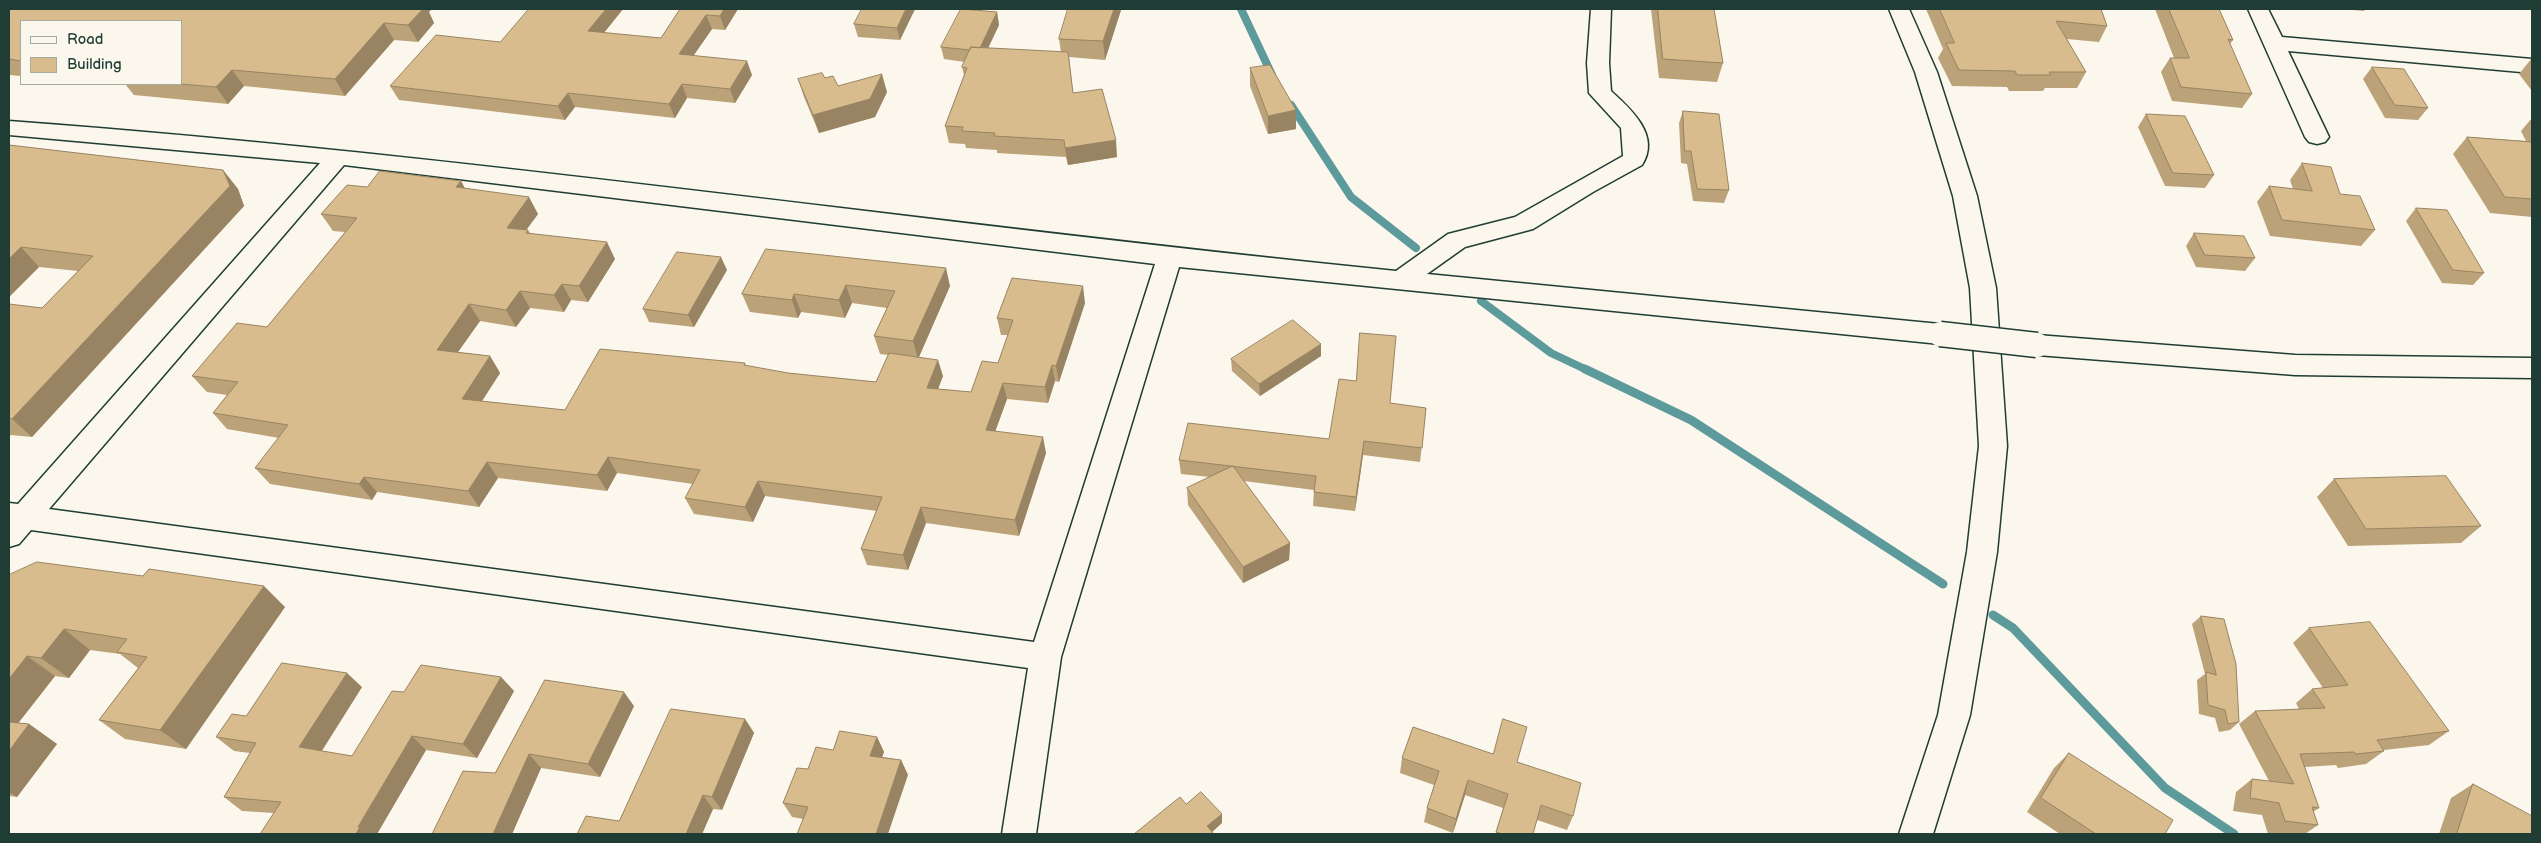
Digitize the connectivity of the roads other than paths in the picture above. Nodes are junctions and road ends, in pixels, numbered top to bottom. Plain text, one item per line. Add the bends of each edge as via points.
1 (1601, 9) edge
2 (1899, 9) edge
3 (2258, 9) edge
4 (2272, 42) junction
5 (2532, 66) edge
6 (9, 128) edge
7 (2317, 137) dead end
8 (338, 157) junction
9 (1170, 257) junction
10 (1401, 280) junction
11 (2532, 368) edge
12 (14, 523) edge
13 (1044, 657) junction
14 (1019, 834) edge
15 (1916, 834) edge

1 - 10 street via 1600,93 1632,124 1637,139 1634,160 1524,223 1457,240
2 - 15 street via 1926,72 1965,196 1983,288 1992,446 1982,552 1954,714
3 - 4 street
4 - 5 street
4 - 7 street
6 - 8 street
8 - 9 street
8 - 12 street
9 - 10 street
9 - 13 street
10 - 11 street, bridge via 2037,345 2295,365
12 - 13 street
13 - 14 street

